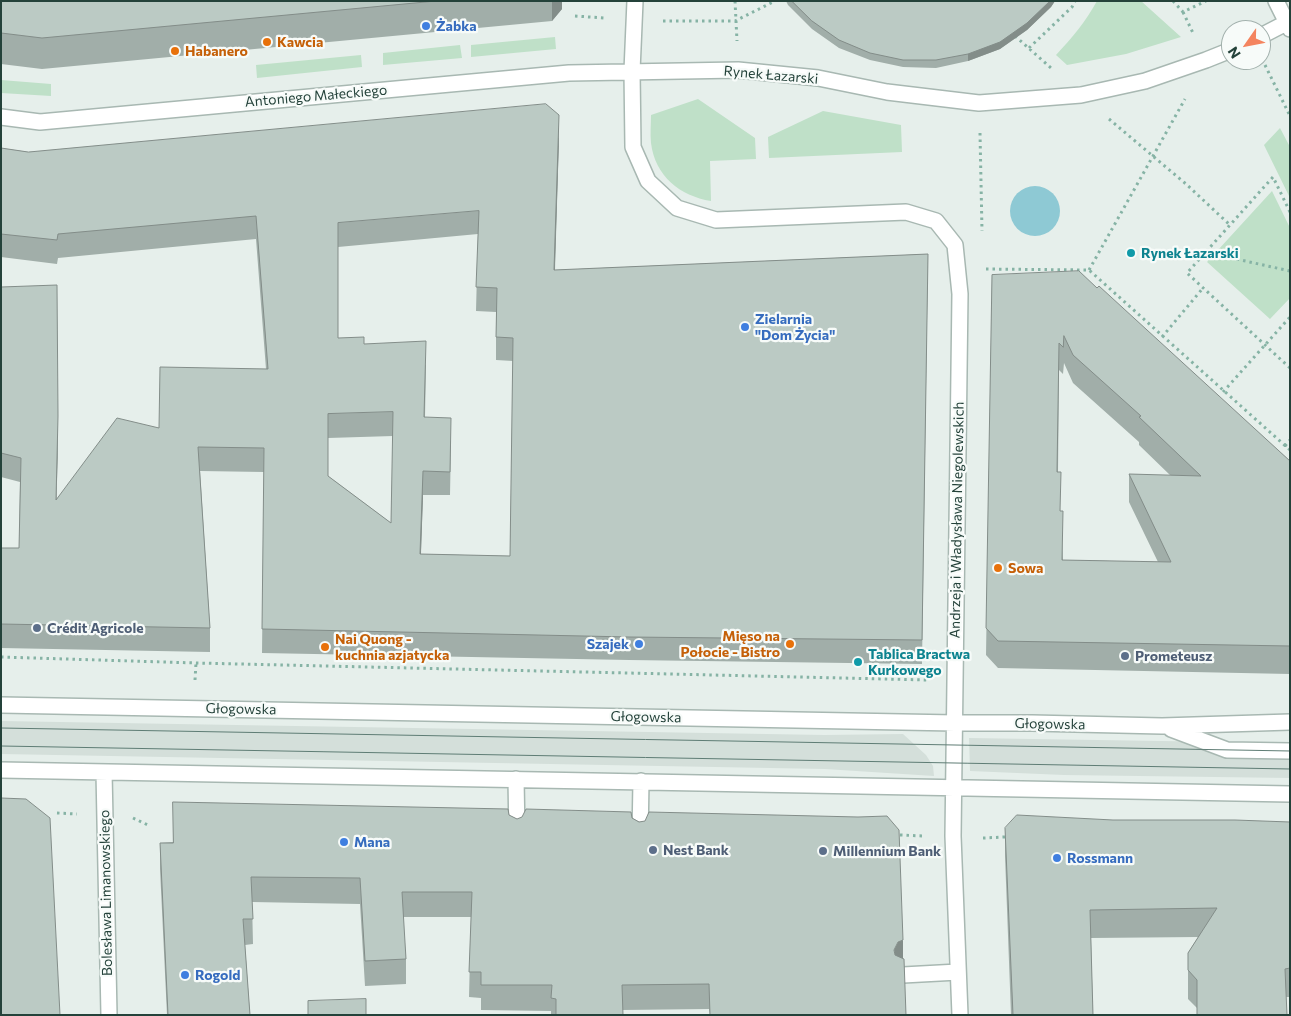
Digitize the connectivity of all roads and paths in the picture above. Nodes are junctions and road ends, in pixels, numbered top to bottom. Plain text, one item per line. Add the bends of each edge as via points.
1 (635, 1) edge
2 (734, 1) edge
3 (775, 1) edge
4 (1075, 1) edge
5 (1172, 1) edge
6 (1206, 1) edge
7 (1276, 1) edge
8 (575, 16) dead end
9 (735, 20) junction
10 (634, 21) junction
11 (1289, 24) edge
12 (1271, 32) edge
13 (1014, 35) edge
14 (1029, 48) junction
15 (1221, 54) edge
16 (1206, 60) junction
17 (738, 70) junction
18 (1267, 70) edge
19 (632, 71) junction
20 (1081, 95) junction
21 (979, 103) junction
22 (1290, 116) edge
23 (1, 117) edge
24 (1154, 156) junction
25 (1290, 212) edge
26 (1230, 225) junction
27 (982, 240) dead end
28 (1204, 252) junction
29 (1089, 270) junction
30 (1290, 271) edge
31 (983, 277) dead end
32 (1203, 288) junction
33 (1290, 317) edge
34 (1162, 336) junction
35 (1265, 345) junction
36 (1290, 368) edge
37 (1223, 392) junction
38 (1290, 440) edge
39 (1284, 446) junction
40 (1290, 450) edge
41 (1, 657) edge
42 (955, 680) junction
43 (1, 705) edge
44 (1290, 722) edge
45 (955, 723) junction
46 (1162, 726) junction
47 (1290, 751) edge
48 (1, 770) edge
49 (104, 772) junction
50 (516, 778) junction
51 (641, 782) junction
52 (954, 789) junction
53 (1290, 794) edge
54 (517, 835) edge
55 (900, 835) edge
56 (928, 836) dead end
57 (1005, 837) edge
58 (640, 838) edge
59 (980, 838) dead end
60 (958, 972) junction
61 (903, 975) edge
62 (109, 1015) edge
63 (960, 1015) edge

1 - 10 street
2 - 9 path
3 - 9 path
4 - 14 path
5 - 6 path via 1183,12
7 - 11 street
8 - 10 path
9 - 10 path
9 - 17 path
10 - 19 street
11 - 12 street
13 - 14 path
14 - 20 path
15 - 16 street, Rynek Łazarski
16 - 20 street, Rynek Łazarski via 1145,81
16 - 24 path
17 - 19 street, Rynek Łazarski
17 - 21 street, Rynek Łazarski via 818,78 887,92
18 - 22 path
19 - 23 street, Antoniego Małeckiego via 569,73 40,122
19 - 42 street, Andrzeja i Władysława Niegolewskich via 633,147 648,181 677,208 716,220 906,212 936,221 955,245 960,294
20 - 21 street, Rynek Łazarski
20 - 24 path
21 - 27 path
24 - 26 path
24 - 29 path
25 - 26 path via 1274,177
26 - 28 path
28 - 30 path
28 - 32 path via 1187,273
29 - 31 path via 983,269
29 - 34 path
32 - 34 path
32 - 35 path
33 - 35 path
34 - 37 path
35 - 36 path
35 - 37 path
37 - 39 path
38 - 39 path
39 - 40 path
41 - 42 path
42 - 45 street, Andrzeja i Władysława Niegolewskich
43 - 45 street, Głogowska
44 - 46 street, Głogowska
45 - 46 street, Głogowska
45 - 52 street, Andrzeja i Władysława Niegolewskich
46 - 47 street via 1227,750
48 - 49 street
49 - 50 street
49 - 62 street, Bolesława Limanowskiego
50 - 51 street
50 - 54 street
51 - 52 street
51 - 58 street
52 - 53 street
52 - 60 street, Andrzeja i Władysława Niegolewskich
55 - 56 path
57 - 59 path
60 - 61 street
60 - 63 street, Andrzeja i Władysława Niegolewskich

